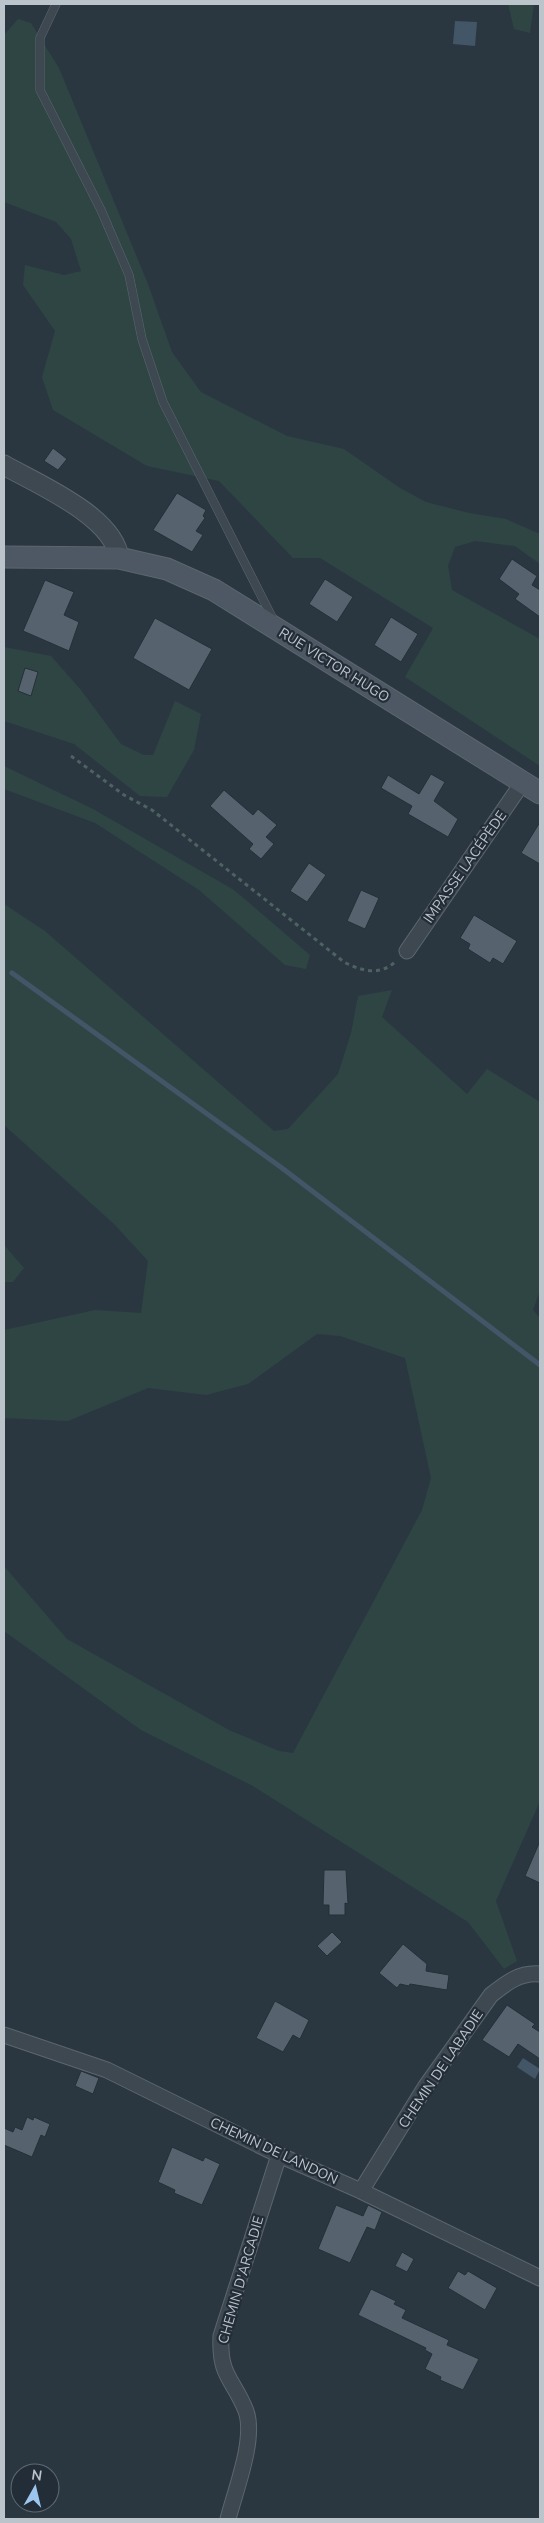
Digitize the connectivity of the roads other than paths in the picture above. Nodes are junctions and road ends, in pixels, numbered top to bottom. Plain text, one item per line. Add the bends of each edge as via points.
1 (56, 4) edge
2 (4, 464) edge
3 (4, 557) edge
4 (120, 558) junction
5 (280, 631) junction
6 (532, 788) edge
7 (407, 951) road end
8 (540, 1974) edge
9 (4, 2035) edge
10 (279, 2155) junction
11 (361, 2191) junction
12 (540, 2278) edge
13 (228, 2519) edge

1 - 5 lane via 40,38 40,90 101,210 129,275 142,340 163,402
2 - 4 street via 96,521 116,544
3 - 4 main road, RUE VICTOR HUGO
4 - 5 main road, RUE VICTOR HUGO via 167,569 214,590
5 - 6 main road, RUE VICTOR HUGO
6 - 7 street, IMPASSE LACÉPÈDE
8 - 11 street, CHEMIN DE LABADIE via 520,1976 505,1983 492,1995 426,2086
9 - 10 street, CHEMIN DE LANDON via 106,2070
10 - 11 street, CHEMIN DE LANDON
10 - 13 street, CHEMIN D'ARCADIE via 221,2336 220,2355 224,2373 246,2411 248,2427 247,2447
11 - 12 street, CHEMIN DE LANDON

